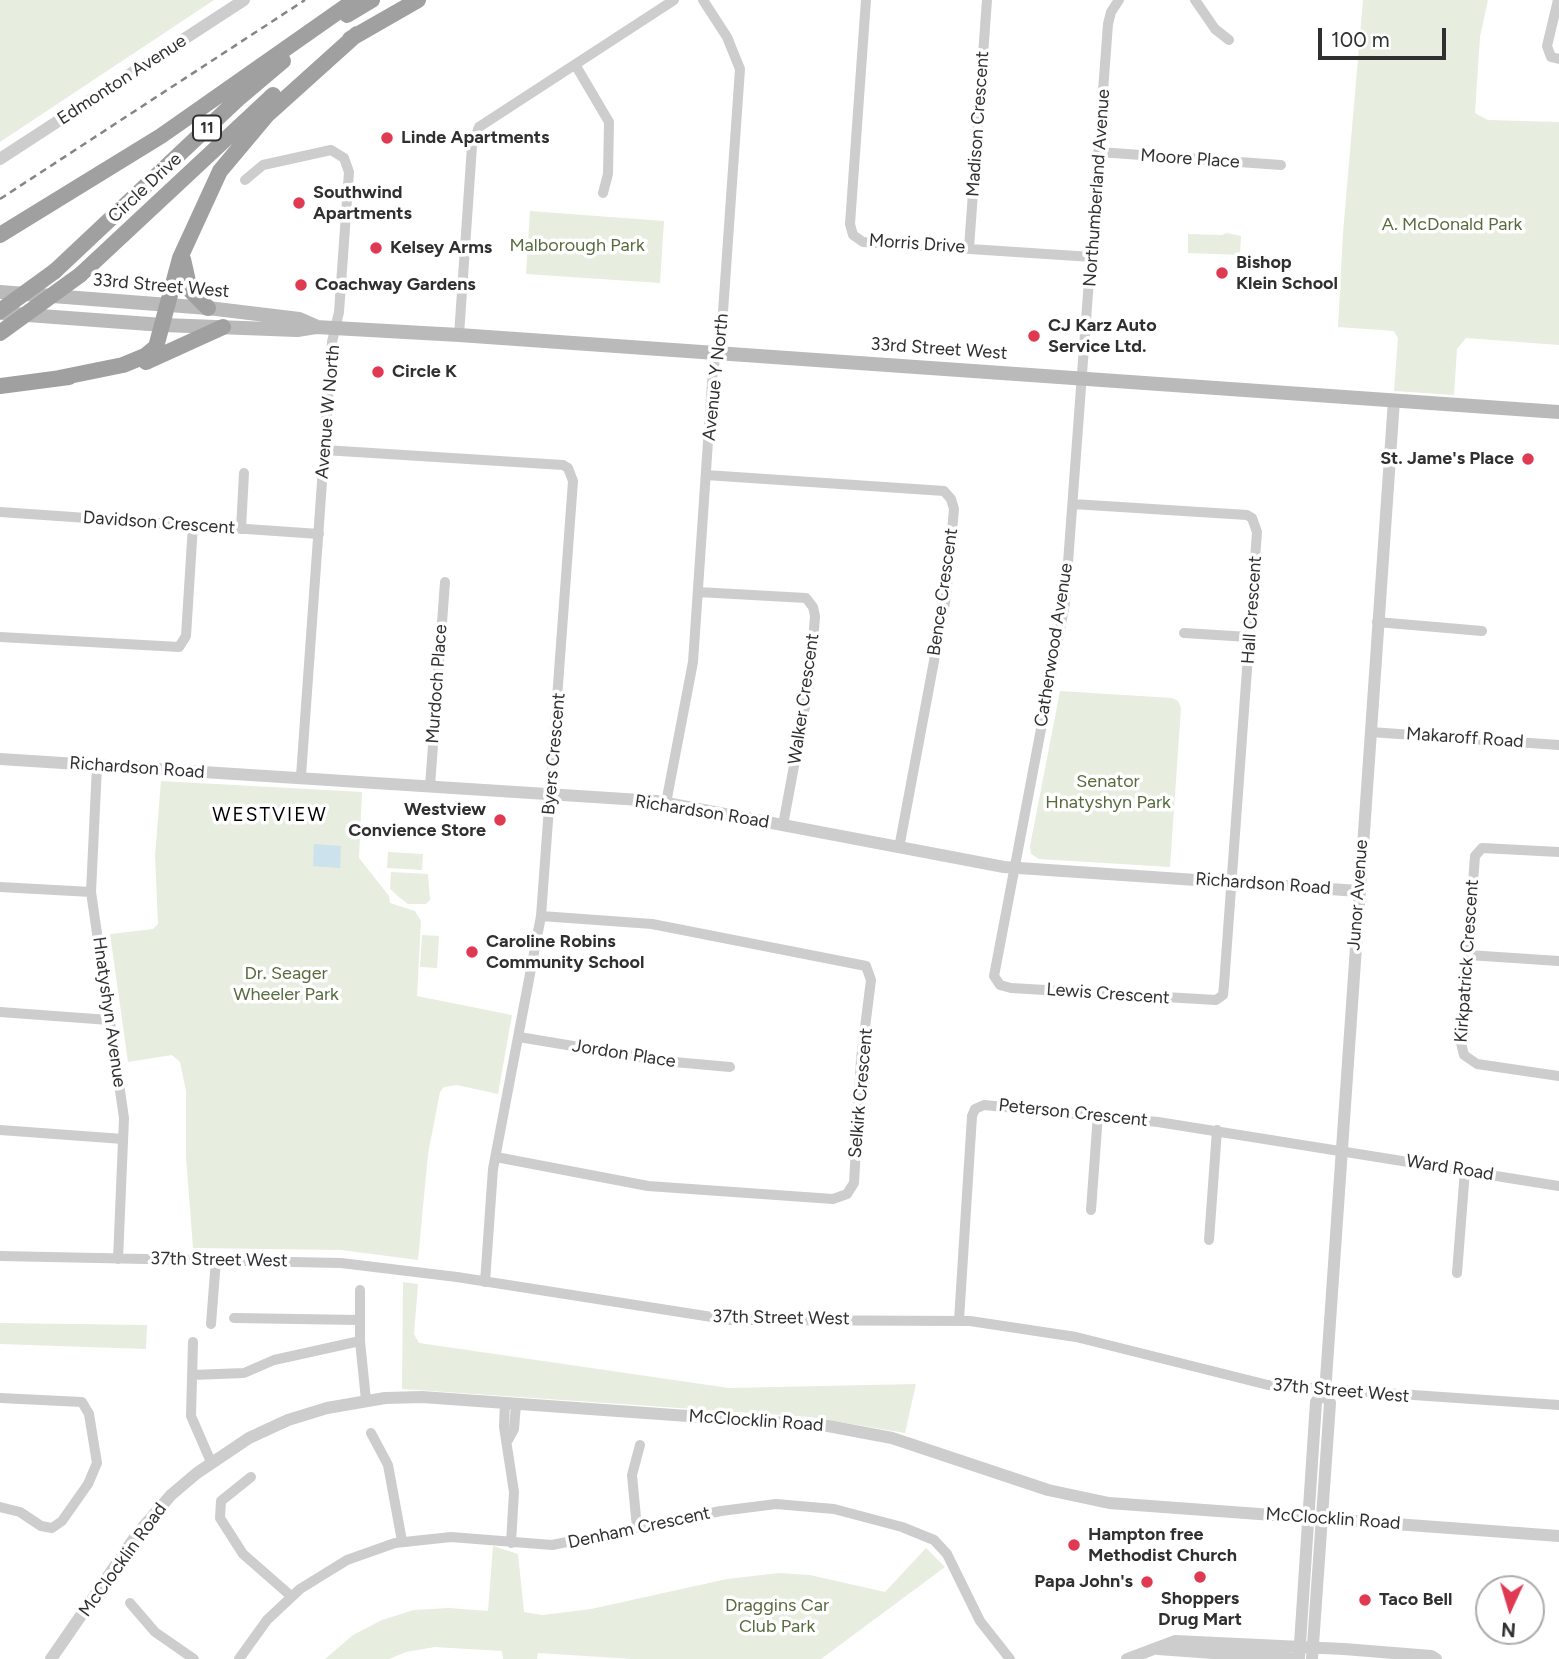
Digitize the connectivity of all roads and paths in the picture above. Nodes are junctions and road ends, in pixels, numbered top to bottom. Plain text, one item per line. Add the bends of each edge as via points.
1 (244, 0) edge
2 (355, 0) edge
3 (372, 0) edge
4 (418, 0) edge
5 (674, 0) edge
6 (703, 0) edge
7 (866, 0) edge
8 (987, 0) edge
9 (1119, 0) edge
10 (1195, 0) edge
11 (1558, 0) edge
12 (357, 34) junction
13 (1229, 40) dead end
14 (1559, 59) edge
15 (576, 66) junction
16 (1099, 152) junction
17 (0, 159) edge
18 (1281, 165) dead end
19 (244, 180) dead end
20 (603, 193) dead end
21 (0, 235) edge
22 (187, 240) junction
23 (969, 248) junction
24 (1092, 257) junction
25 (0, 292) edge
26 (166, 304) junction
27 (208, 308) junction
28 (0, 312) edge
29 (163, 325) junction
30 (223, 327) junction
31 (316, 327) junction
32 (336, 328) junction
33 (0, 333) edge
34 (459, 335) junction
35 (718, 353) junction
36 (60, 378) junction
37 (1082, 379) junction
38 (0, 386) edge
39 (1394, 400) junction
40 (1559, 412) edge
41 (324, 450) junction
42 (244, 473) dead end
43 (706, 475) junction
44 (1073, 504) junction
45 (0, 512) edge
46 (193, 525) junction
47 (241, 528) junction
48 (319, 534) junction
49 (445, 582) dead end
50 (698, 592) junction
51 (1377, 622) junction
52 (1482, 631) dead end
53 (1184, 633) dead end
54 (0, 637) edge
55 (1249, 637) junction
56 (1370, 732) junction
57 (1559, 745) edge
58 (0, 759) edge
59 (97, 766) junction
60 (301, 776) junction
61 (430, 786) junction
62 (551, 794) junction
63 (666, 803) junction
64 (783, 825) junction
65 (899, 848) junction
66 (1559, 852) edge
67 (1015, 868) junction
68 (1232, 883) junction
69 (0, 887) edge
70 (1359, 891) junction
71 (92, 892) junction
72 (541, 916) junction
73 (1468, 955) junction
74 (1559, 961) edge
75 (0, 1012) edge
76 (109, 1020) junction
77 (519, 1037) junction
78 (730, 1067) dead end
79 (1559, 1076) edge
80 (1098, 1114) junction
81 (0, 1130) edge
82 (1217, 1130) junction
83 (123, 1139) junction
84 (1340, 1150) junction
85 (496, 1157) junction
86 (1465, 1170) junction
87 (1559, 1186) edge
88 (1091, 1210) dead end
89 (1209, 1240) dead end
90 (0, 1256) edge
91 (118, 1259) junction
92 (216, 1260) junction
93 (1457, 1273) dead end
94 (485, 1282) junction
95 (360, 1290) dead end
96 (234, 1318) dead end
97 (360, 1320) junction
98 (959, 1320) junction
99 (211, 1324) dead end
100 (360, 1341) junction
101 (193, 1342) dead end
102 (192, 1375) junction
103 (1324, 1391) junction
104 (0, 1398) edge
105 (366, 1400) junction
106 (511, 1404) junction
107 (1559, 1405) edge
108 (372, 1433) dead end
109 (640, 1445) dead end
110 (211, 1462) junction
111 (251, 1476) dead end
112 (0, 1507) edge
113 (1316, 1518) junction
114 (637, 1528) junction
115 (1559, 1536) edge
116 (402, 1541) junction
117 (511, 1543) junction
118 (291, 1596) junction
119 (130, 1603) dead end
120 (1241, 1653) edge
121 (1304, 1654) edge
122 (1370, 1655) edge
123 (51, 1659) edge
124 (194, 1659) edge
125 (239, 1659) edge
126 (1010, 1659) edge
127 (1126, 1659) edge
128 (1436, 1659) edge

1 - 17 street, Edmonton Avenue
2 - 21 highway via 161,136
3 - 28 highway, Circle Drive / 11, bridge via 337,21 248,90 55,271
4 - 12 highway, Circle Drive / 11
5 - 15 street
6 - 35 street, Avenue Y North via 727,37 740,69
7 - 23 street, Morris Drive via 851,230 863,242
8 - 23 street, Madison Crescent
9 - 16 street, Northumberland Avenue via 1108,24
10 - 13 street via 1214,29
11 - 14 street via 1547,46 1552,57
12 - 22 highway via 243,141 213,184
12 - 33 highway, Circle Drive / 11, bridge via 261,105 80,275
15 - 20 street via 609,122
15 - 34 street via 479,127 472,146
16 - 18 street, Moore Place
16 - 24 street, Northumberland Avenue
19 - 32 street, Avenue W North via 263,165 317,152 331,150 344,158 349,180
22 - 26 highway
22 - 27 highway via 184,276 194,297
23 - 24 street, Morris Drive
24 - 37 street, Northumberland Avenue
25 - 26 main road, 33rd Street West
26 - 27 main road, 33rd Street West
26 - 29 highway
27 - 31 main road, 33rd Street West via 299,319
28 - 29 main road, 33rd Street West
29 - 30 main road, 33rd Street West
29 - 36 highway via 156,346 145,356
30 - 31 main road, 33rd Street West
30 - 36 highway via 137,365
31 - 32 main road, 33rd Street West
32 - 34 main road, 33rd Street West
32 - 41 street, Avenue W North
34 - 35 main road, 33rd Street West
35 - 37 main road, 33rd Street West
35 - 43 street, Avenue Y North via 713,368
36 - 38 highway
37 - 39 main road, 33rd Street West
37 - 44 street, Catherwood Avenue
39 - 40 main road, 33rd Street West
39 - 51 street, Junor Avenue
41 - 48 street, Avenue W North
41 - 62 street, Byers Crescent via 568,468 573,481
42 - 47 street
43 - 50 street, Avenue Y North
43 - 65 street, Bence Crescent via 944,491 951,499 954,509 946,597
44 - 55 street, Hall Crescent via 1252,518 1257,532
44 - 67 street, Catherwood Avenue via 1063,614
45 - 46 street, Davidson Crescent
46 - 47 street, Davidson Crescent
46 - 54 street via 186,636 179,647
47 - 48 street, Davidson Crescent
48 - 60 street, Avenue W North
49 - 61 street, Murdoch Place
50 - 63 street, Avenue Y North via 692,672
50 - 64 street, Walker Crescent via 806,598 813,607 810,680
51 - 52 street
51 - 56 street, Junor Avenue
53 - 55 street
55 - 68 street, Hall Crescent
56 - 57 street, Makaroff Road
56 - 70 street, Junor Avenue
58 - 59 street, Richardson Road
59 - 60 street, Richardson Road
59 - 71 street, Hnatyshyn Avenue
60 - 61 street, Richardson Road
61 - 62 street, Richardson Road
62 - 63 street, Richardson Road
62 - 72 street, Byers Crescent
63 - 64 street, Richardson Road
64 - 65 street, Richardson Road
65 - 67 street, Richardson Road
66 - 73 street, Kirkpatrick Crescent via 1478,851
67 - 68 street, Richardson Road
67 - 68 street, Lewis Crescent via 993,976 1000,985 1011,988 1216,1000 1223,995
68 - 70 street, Richardson Road
69 - 71 street
70 - 84 street, Junor Avenue
71 - 76 street, Hnatyshyn Avenue
72 - 77 street, Byers Crescent
72 - 85 street, Selkirk Crescent via 652,924 866,966 872,980 853,1183 847,1194 834,1199 648,1186
73 - 74 street
73 - 79 street, Kirkpatrick Crescent via 1464,1055 1476,1064
75 - 76 street
76 - 83 street, Hnatyshyn Avenue
77 - 78 street, Jordon Place via 654,1060
77 - 85 street, Byers Crescent
80 - 82 street, Peterson Crescent
80 - 88 street
80 - 98 street, Peterson Crescent via 990,1104 975,1109
81 - 83 street
82 - 84 street, Peterson Crescent
82 - 89 street
83 - 91 street, Hnatyshyn Avenue
84 - 86 street, Ward Road
84 - 103 street, Junor Avenue
85 - 94 street, Byers Crescent
86 - 87 street, Ward Road
86 - 93 street
90 - 91 street, 37th Street West
91 - 92 street, 37th Street West
92 - 94 street, 37th Street West via 341,1263
92 - 99 street
94 - 98 street, 37th Street West via 731,1320
95 - 97 street
96 - 97 street
97 - 100 street
98 - 103 street, 37th Street West via 1050,1332 1255,1383
100 - 102 street via 274,1360 244,1373
100 - 105 street
101 - 102 street
102 - 110 street via 191,1416
103 - 107 street, 37th Street West
103 - 113 street, Junor Avenue via 1316,1402
104 - 112 street via 82,1402 89,1414 97,1463 88,1484 52,1528
105 - 106 street, McClocklin Road via 422,1397
105 - 110 street, McClocklin Road via 288,1420
106 - 113 street, McClocklin Road via 843,1428 892,1438 1088,1500
106 - 117 street via 504,1427 514,1492
108 - 116 street via 388,1465
109 - 114 street via 632,1475
110 - 123 street, McClocklin Road via 143,1527
111 - 118 street via 221,1501 220,1518 243,1553
113 - 115 street, McClocklin Road
113 - 121 street, Junor Avenue
114 - 117 street, Denham Crescent via 559,1545
114 - 126 street, Denham Crescent via 776,1504 834,1509 912,1530 941,1545 980,1621
116 - 117 street, Denham Crescent via 451,1537
116 - 118 street, Denham Crescent via 347,1560
118 - 125 street, Denham Crescent
119 - 124 street via 155,1632
120 - 121 street
120 - 127 street via 1157,1648
121 - 122 street
122 - 128 street

